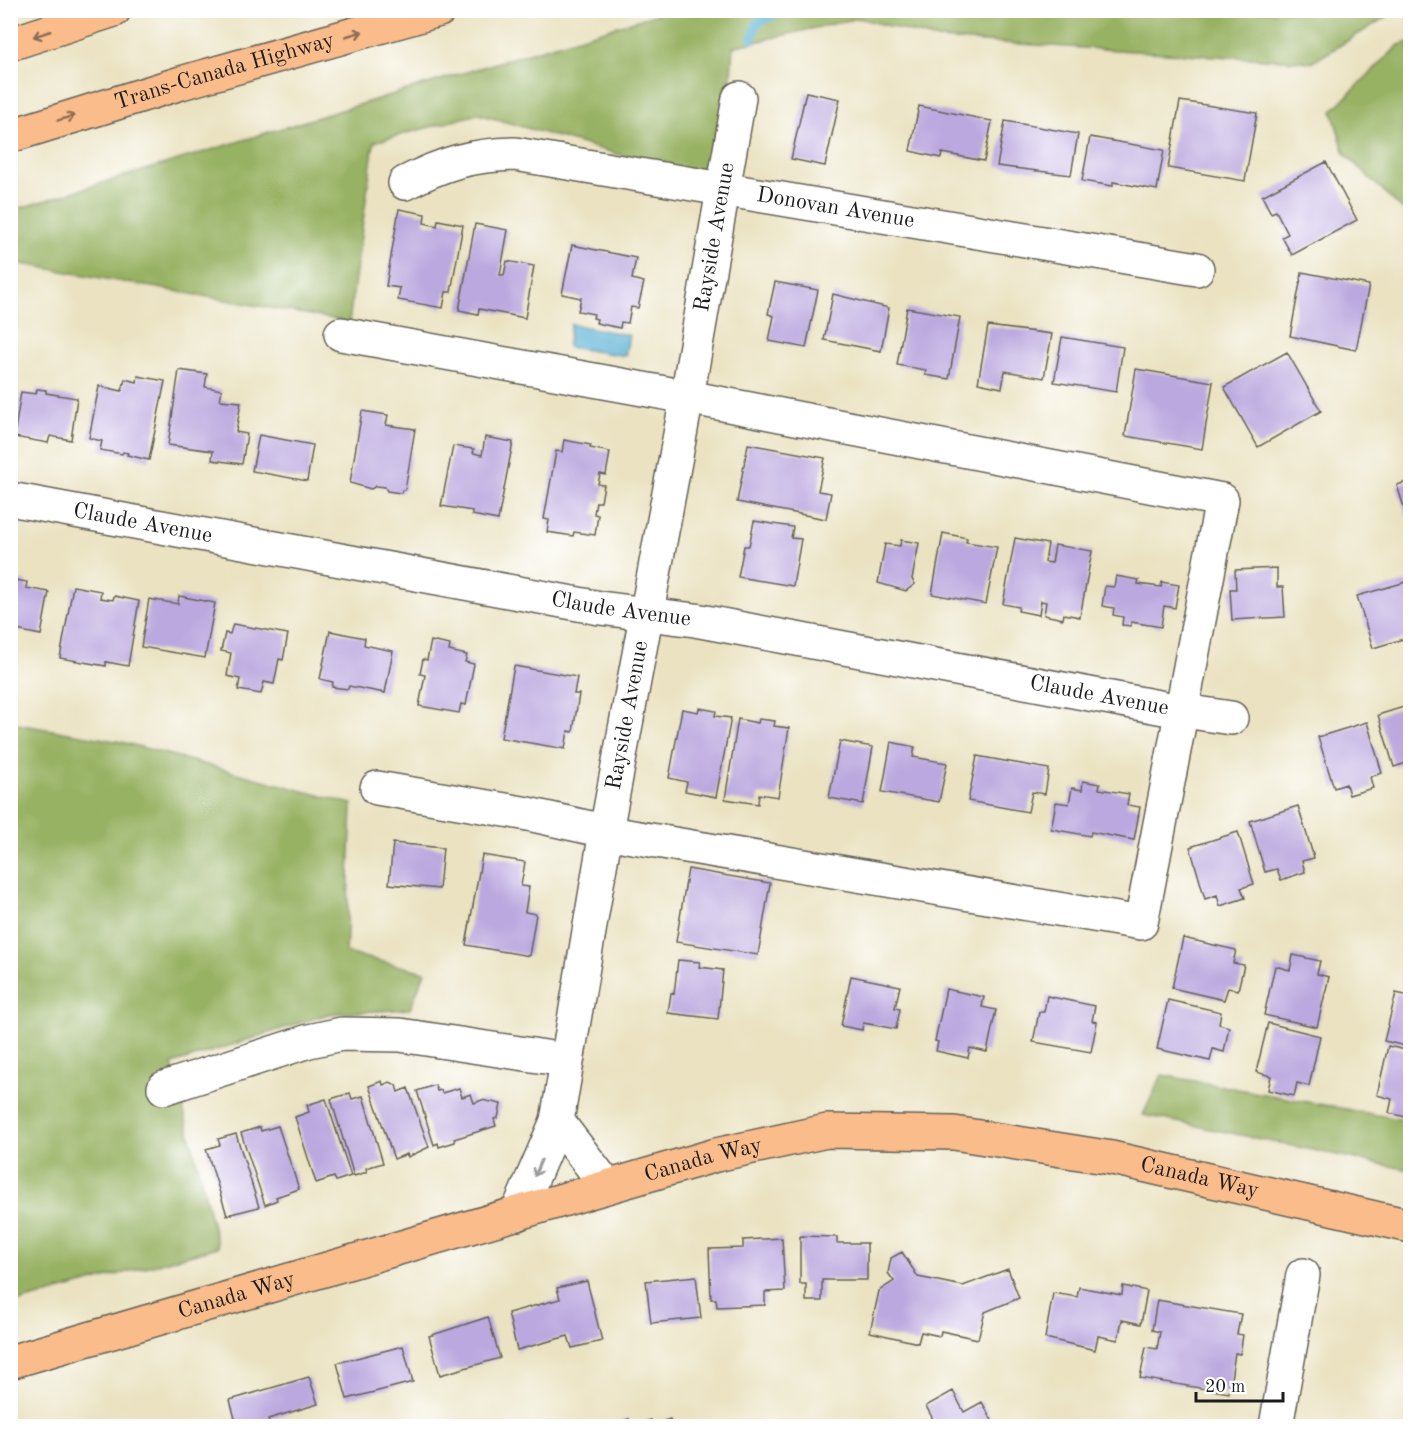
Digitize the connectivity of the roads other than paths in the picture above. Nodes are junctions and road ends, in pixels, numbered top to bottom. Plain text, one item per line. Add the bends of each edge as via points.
1 (114, 10) edge
2 (439, 10) edge
3 (10, 44) edge
4 (739, 98) dead end
5 (10, 136) edge
6 (405, 183) dead end
7 (721, 190) junction
8 (1197, 269) dead end
9 (341, 334) dead end
10 (687, 397) junction
11 (10, 499) edge
12 (645, 613) junction
13 (1182, 711) junction
14 (1232, 718) dead end
15 (377, 788) dead end
16 (606, 831) junction
17 (565, 1060) junction
18 (164, 1088) dead end
19 (557, 1121) junction
20 (607, 1186) junction
21 (517, 1214) junction
22 (1410, 1226) edge
23 (1303, 1275) dead end
24 (10, 1362) edge
25 (1276, 1426) edge

1 -> 3 main road
5 -> 2 main road, Trans-Canada Highway
4 - 7 street, Rayside Avenue
6 - 7 street, Donovan Avenue via 458,160 514,154
7 - 8 street, Donovan Avenue
7 - 10 street, Rayside Avenue
9 - 10 street
10 - 12 street, Rayside Avenue
10 - 13 street via 1222,500
11 - 12 street, Claude Avenue
12 - 13 street, Claude Avenue
12 - 16 street, Rayside Avenue
13 - 14 street, Claude Avenue
13 - 16 street via 1141,923
15 - 16 street
16 - 17 street, Rayside Avenue
17 - 18 street via 400,1035 342,1034
17 - 19 street, Rayside Avenue
19 - 20 street
19 -> 21 street, Rayside Avenue
20 - 21 main road, Canada Way
20 - 22 main road, Canada Way via 716,1155 827,1131 954,1133 1112,1158
21 - 24 main road, Canada Way
23 - 25 street

